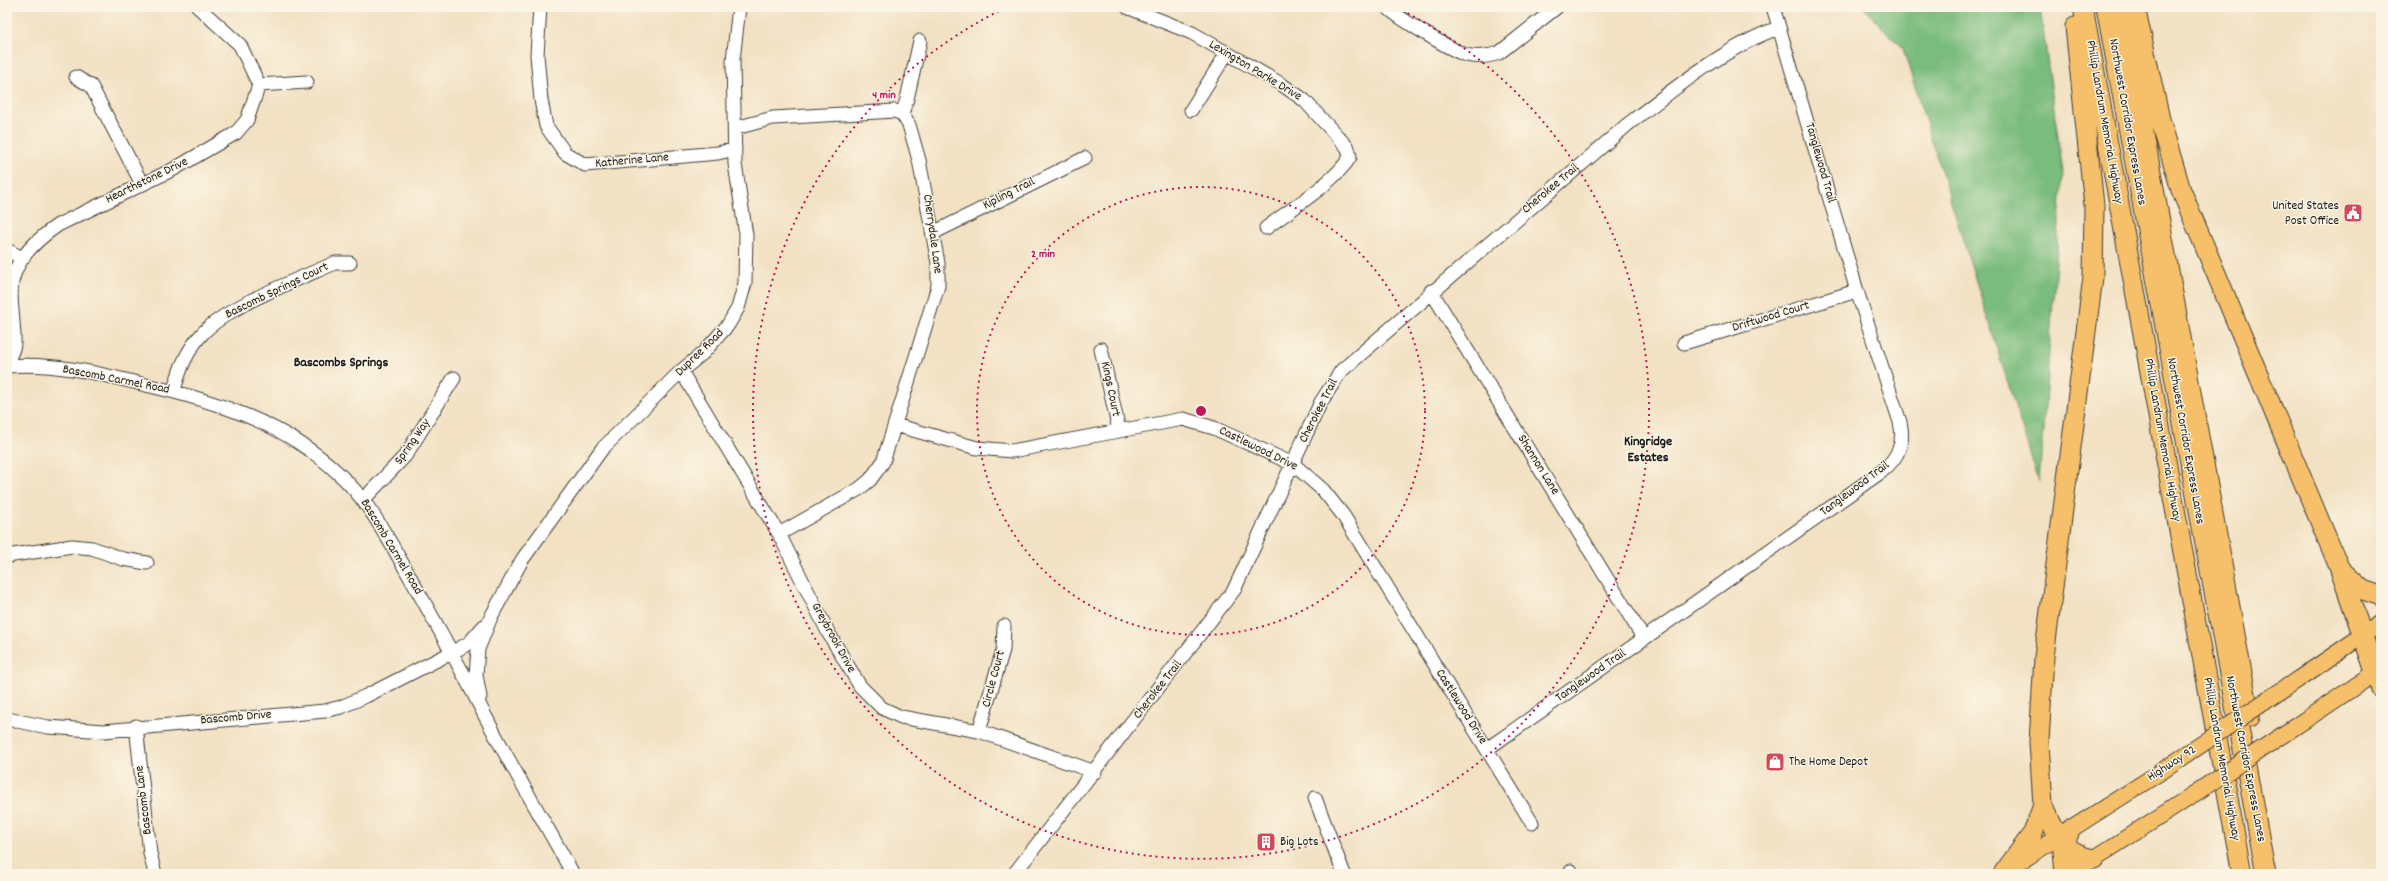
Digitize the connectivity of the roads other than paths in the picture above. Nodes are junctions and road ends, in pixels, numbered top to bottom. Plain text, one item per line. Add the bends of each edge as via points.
1 (198, 7) edge
2 (540, 7) edge
3 (739, 7) edge
4 (1127, 7) edge
5 (1387, 7) edge
6 (1556, 7) edge
7 (1773, 7) edge
8 (2073, 7) edge
9 (2083, 7) edge
10 (2106, 7) edge
11 (2121, 7) edge
12 (2135, 7) edge
13 (1779, 28) junction
14 (920, 41) dead end
15 (1227, 53) junction
16 (76, 77) dead end
17 (307, 82) dead end
18 (259, 85) junction
19 (1191, 110) dead end
20 (902, 114) junction
21 (736, 128) junction
22 (735, 150) junction
23 (1085, 158) dead end
24 (142, 184) junction
25 (1266, 228) dead end
26 (933, 233) junction
27 (7, 250) edge
28 (22, 258) junction
29 (350, 264) dead end
30 (1857, 291) junction
31 (1431, 292) junction
32 (1684, 343) dead end
33 (1101, 349) dead end
34 (7, 362) edge
35 (7, 366) edge
36 (681, 371) junction
37 (454, 378) dead end
38 (174, 391) junction
39 (895, 425) junction
40 (1119, 430) junction
41 (1293, 464) junction
42 (364, 499) junction
43 (779, 534) junction
44 (7, 556) edge
45 (147, 563) dead end
46 (2338, 567) junction
47 (2381, 596) edge
48 (491, 617) junction
49 (2381, 623) edge
50 (1004, 626) dead end
51 (2362, 637) junction
52 (1644, 639) junction
53 (478, 649) junction
54 (455, 656) junction
55 (2379, 677) edge
56 (482, 709) junction
57 (7, 719) edge
58 (136, 726) junction
59 (979, 731) junction
60 (1487, 748) junction
61 (1095, 772) junction
62 (1315, 798) dead end
63 (2043, 805) junction
64 (1532, 823) dead end
65 (2064, 838) junction
66 (2094, 859) junction
67 (2002, 873) edge
68 (155, 874) edge
69 (573, 874) edge
70 (1014, 874) edge
71 (1344, 874) edge
72 (2065, 874) edge
73 (2070, 874) edge
74 (2242, 874) edge
75 (2266, 874) edge
76 (2279, 874) edge

1 - 18 street via 240,45
2 - 22 street, Katherine Lane via 537,55 541,100 546,126 564,153 585,165
3 - 21 street, Dupree Road via 733,60
4 - 15 street, Lexington Parke Drive via 1192,33
5 - 6 street via 1455,50 1476,57 1488,57 1499,53
7 - 13 street, Tanglewood Trail
8 - 63 highway via 2092,189 2094,256 2043,672 2039,742
9 - 74 highway, Phillip Landrum Memorial Highway
10 - 75 highway, Northwest Corridor Express Lanes
11 - 76 highway
12 - 46 highway via 2160,119 2180,190
13 - 30 street, Tanglewood Trail
13 - 31 street, Cherokee Trail via 1758,36 1733,51 1651,107
14 - 20 street
15 - 19 street
15 - 25 street, Lexington Parke Drive via 1304,100 1348,148 1350,157 1345,164 1316,191
16 - 24 street via 90,86
17 - 18 street
18 - 24 street, Hearthstone Drive via 247,120 236,133
20 - 21 street via 894,110 773,118
20 - 26 street, Cherrydale Lane via 909,125 919,160
21 - 22 street, Dupree Road
22 - 36 street, Dupree Road via 746,235 745,283 738,308 728,326 703,353
23 - 26 street, Kipling Trail
24 - 28 street, Hearthstone Drive via 58,225 41,236
26 - 39 street, Cherrydale Lane via 938,263 938,286
27 - 28 street
28 - 34 street, Hearthstone Drive via 13,278 11,292 16,347
29 - 38 street, Bascomb Springs Court via 335,263 247,303 217,322 203,333 189,352 178,373
30 - 32 street, Driftwood Court
30 - 52 street, Tanglewood Trail via 1903,434 1898,455 1882,472
31 - 41 street, Cherokee Trail via 1341,371 1321,402
31 - 52 street, Shannon Lane
33 - 40 street, Kings Court
35 - 38 street, Bascomb Carmel Road via 25,364 85,372
36 - 43 street, Greybrook Drive
36 - 48 street, Dupree Road via 602,449 522,560
37 - 42 street, Spring Way via 405,456
38 - 42 street, Bascomb Carmel Road via 216,403 287,434 338,472
39 - 40 street, Castlewood Drive via 995,451 1030,448
39 - 43 street, Cherrydale Lane via 883,462 870,480 845,498
40 - 41 street, Castlewood Drive via 1183,419 1214,428
41 - 60 street, Castlewood Drive via 1323,490 1343,515
41 - 61 street, Cherokee Trail via 1234,590
42 - 54 street, Bascomb Carmel Road
43 - 59 street, Greybrook Drive via 829,634 860,686 882,708 901,717
44 - 45 street via 72,546 92,548 123,559
46 - 47 highway via 2363,590
46 - 51 highway
48 - 53 street, Dupree Road
48 - 54 street, Dupree Road
49 - 51 main road, Highway 92
50 - 59 street, Circle Court via 1003,650
51 - 55 highway
51 - 65 main road, Highway 92, bridge
52 - 60 street, Tanglewood Trail
53 - 54 street via 469,658
53 - 56 street, Dupree Road via 476,675
54 - 56 street, Bascomb Carmel Road
54 - 58 street, Bascomb Drive via 341,708
55 - 66 main road, bridge via 2305,720
56 - 69 street, Bascomb Carmel Road
57 - 58 street, Bascomb Drive via 48,727 97,730
58 - 68 street, Bascomb Lane via 150,853
59 - 61 street, Greybrook Drive
60 - 64 street, Castlewood Drive
61 - 70 street, Cherokee Trail
62 - 71 street
63 - 65 highway
63 - 67 highway via 2033,833
65 - 66 highway via 2082,857
65 - 67 main road, Highway 92
65 - 72 highway
66 - 73 main road

